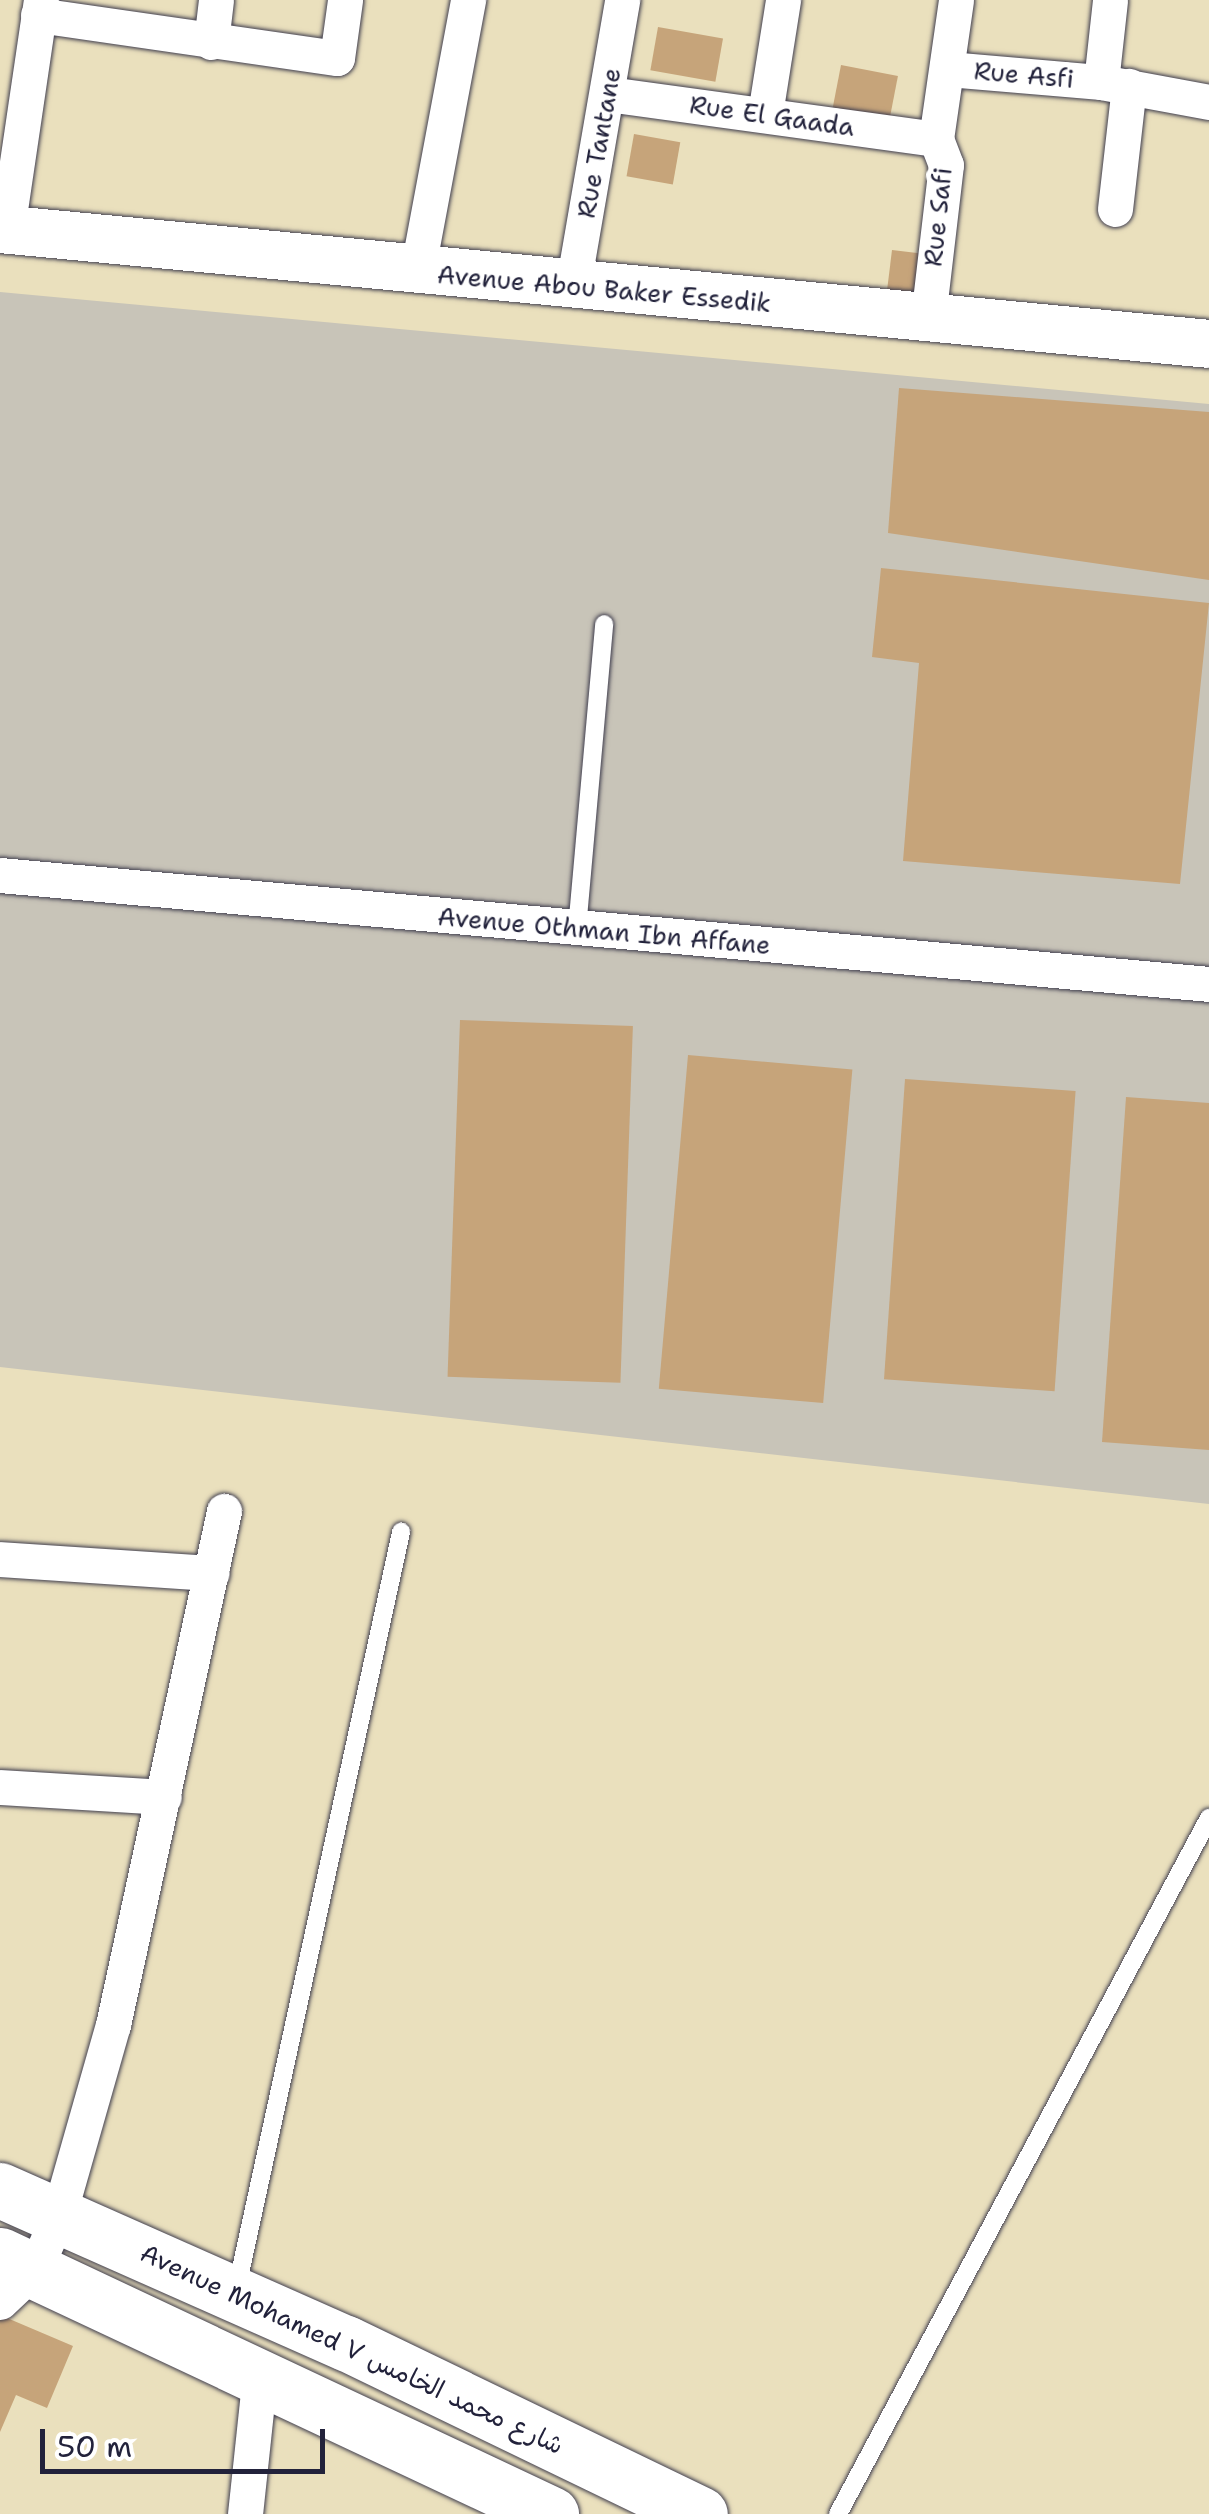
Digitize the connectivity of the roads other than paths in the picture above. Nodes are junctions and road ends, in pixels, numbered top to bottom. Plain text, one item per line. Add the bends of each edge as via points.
1 (216, 0) edge
2 (344, 0) edge
3 (468, 0) edge
4 (622, 0) edge
5 (784, 0) edge
6 (956, 0) edge
7 (1110, 0) edge
8 (39, 8) edge
9 (210, 42) junction
10 (948, 69) junction
11 (1115, 84) junction
12 (608, 94) junction
13 (1209, 102) edge
14 (765, 114) junction
15 (936, 139) junction
16 (1115, 209) dead end
17 (3, 229) edge
18 (416, 273) junction
19 (573, 285) junction
20 (928, 318) junction
21 (1209, 344) edge
22 (604, 624) dead end
23 (0, 875) edge
24 (576, 929) junction
25 (1209, 984) edge
26 (224, 1511) dead end
27 (401, 1532) dead end
28 (0, 1558) edge
29 (212, 1574) junction
30 (0, 1787) edge
31 (164, 1797) junction
32 (1209, 1818) edge
33 (0, 2190) edge
34 (59, 2214) junction
35 (12, 2275) edge
36 (235, 2297) junction
37 (260, 2374) junction
38 (245, 2514) edge
39 (551, 2514) edge
40 (700, 2514) edge
41 (838, 2514) edge

1 - 9 street
2 - 9 street via 338,58
3 - 18 street
4 - 12 street, Rue Tantane
5 - 14 street
6 - 10 street, Rue Safi
7 - 11 street, Rue Asfi
8 - 9 street
8 - 17 street
10 - 11 street, Rue Asfi
10 - 15 street, Rue Safi
11 - 13 street, Rue Asfi
11 - 16 street
12 - 14 street, Rue El Gaada
12 - 19 street, Rue Tantane
14 - 15 street, Rue El Gaada
15 - 20 street, Rue Safi via 946,165
17 - 18 street, Avenue Abou Baker Essedik
18 - 19 street, Avenue Abou Baker Essedik
19 - 20 street, Avenue Abou Baker Essedik
20 - 21 street, Avenue Abou Baker Essedik
22 - 24 lane
23 - 24 street, Avenue Othman Ibn Affane
24 - 25 street, Avenue Othman Ibn Affane
26 - 29 street
27 - 36 lane
28 - 29 street
29 - 31 street
30 - 31 street
31 - 34 street via 113,2025
32 - 41 lane
33 - 34 main road, Avenue Mohamed V شارع محمد الخامس
34 - 35 street
34 - 36 main road, Avenue Mohamed V شارع محمد الخامس
35 - 37 main road
36 - 40 main road, Avenue Mohamed V شارع محمد الخامس via 466,2398
37 - 38 street
37 - 39 main road

